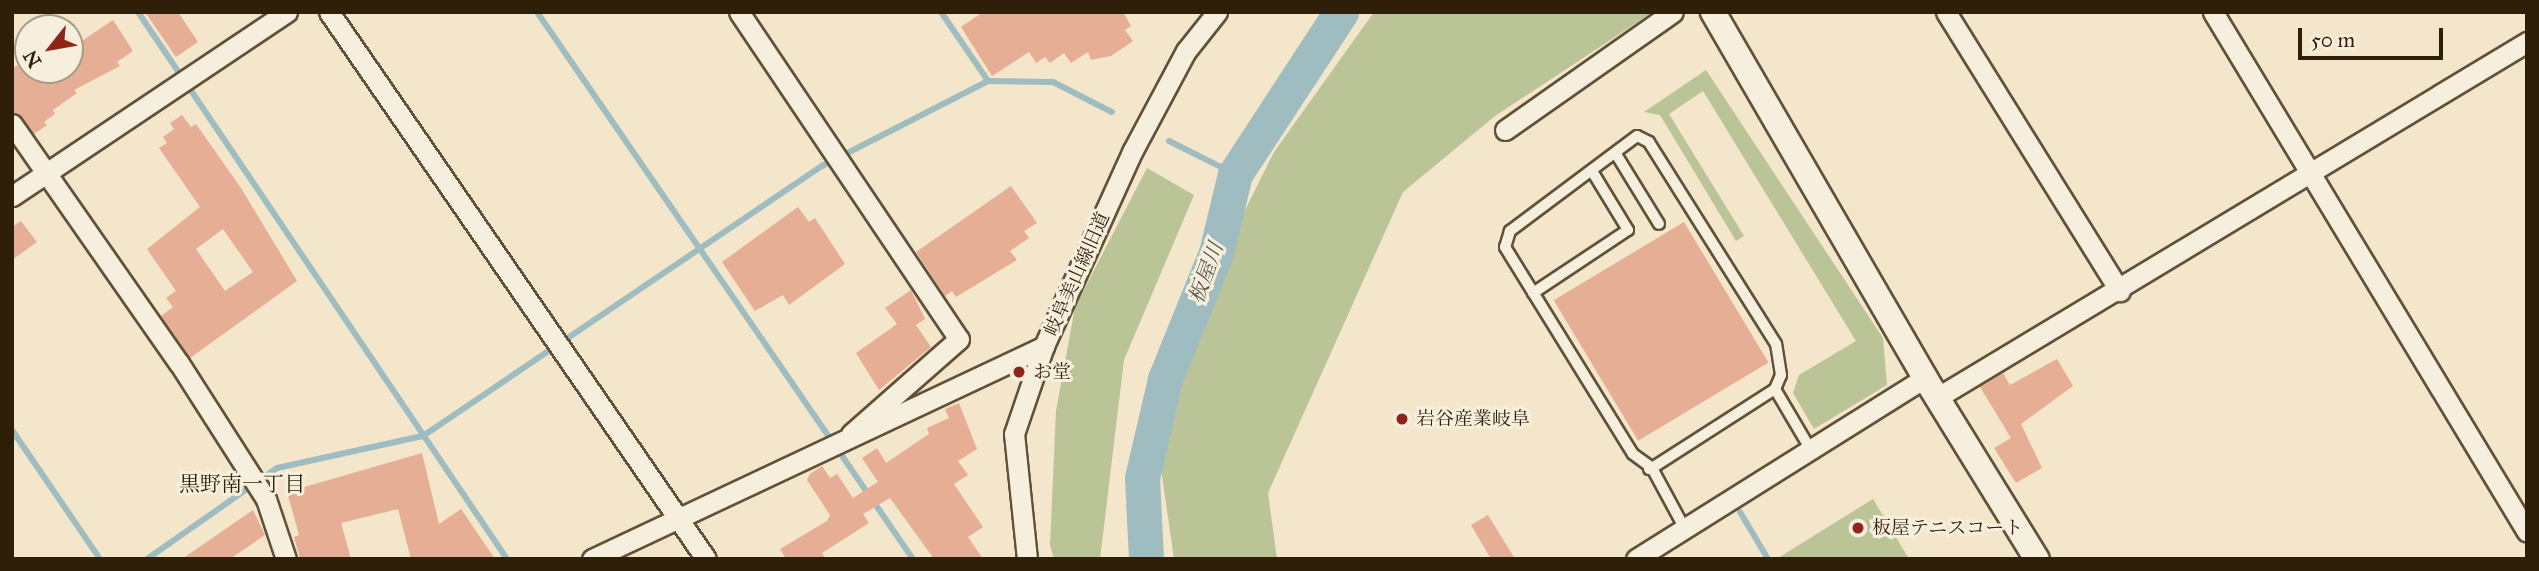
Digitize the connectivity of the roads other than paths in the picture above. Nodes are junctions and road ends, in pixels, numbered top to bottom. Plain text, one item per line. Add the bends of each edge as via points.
1 (287, 12) edge
2 (329, 12) edge
3 (738, 12) edge
4 (1217, 12) edge
5 (1674, 12) edge
6 (1713, 12) edge
7 (1946, 12) edge
8 (2213, 12) edge
9 (2527, 42) edge
10 (12, 124) edge
11 (1505, 130) dead end
12 (1616, 153) junction
13 (1592, 171) junction
14 (47, 172) junction
15 (2310, 174) junction
16 (12, 196) edge
17 (1659, 224) dead end
18 (2120, 291) junction
19 (1532, 293) junction
20 (1044, 346) junction
21 (1931, 388) junction
22 (1775, 389) junction
23 (851, 434) junction
24 (1811, 450) junction
25 (1651, 469) junction
26 (679, 518) junction
27 (1685, 528) junction
28 (2527, 532) edge
29 (286, 559) edge
30 (592, 559) edge
31 (706, 559) edge
32 (1027, 559) edge
33 (1636, 559) edge
34 (2037, 559) edge

1 - 14 street
2 - 26 street
3 - 23 street via 959,339
4 - 20 street, 岐阜美山線旧道 via 1186,51 1132,152
5 - 11 street
6 - 21 street
7 - 18 street
8 - 15 street
9 - 15 street
10 - 14 street
12 - 13 lane
12 - 17 lane
12 - 22 lane via 1637,136 1649,142 1776,344 1781,375
13 - 19 lane via 1510,231 1505,247
13 - 19 lane via 1629,230
14 - 16 street
14 - 29 street via 266,499
15 - 18 street
15 - 28 street
18 - 21 street
19 - 25 lane via 1633,454
20 - 23 street
20 - 32 street, 岐阜美山線旧道 via 1014,434
21 - 24 street
21 - 34 street
22 - 24 lane
22 - 25 lane
23 - 26 street
24 - 27 street
25 - 27 lane
26 - 30 street
26 - 31 street
27 - 33 street

